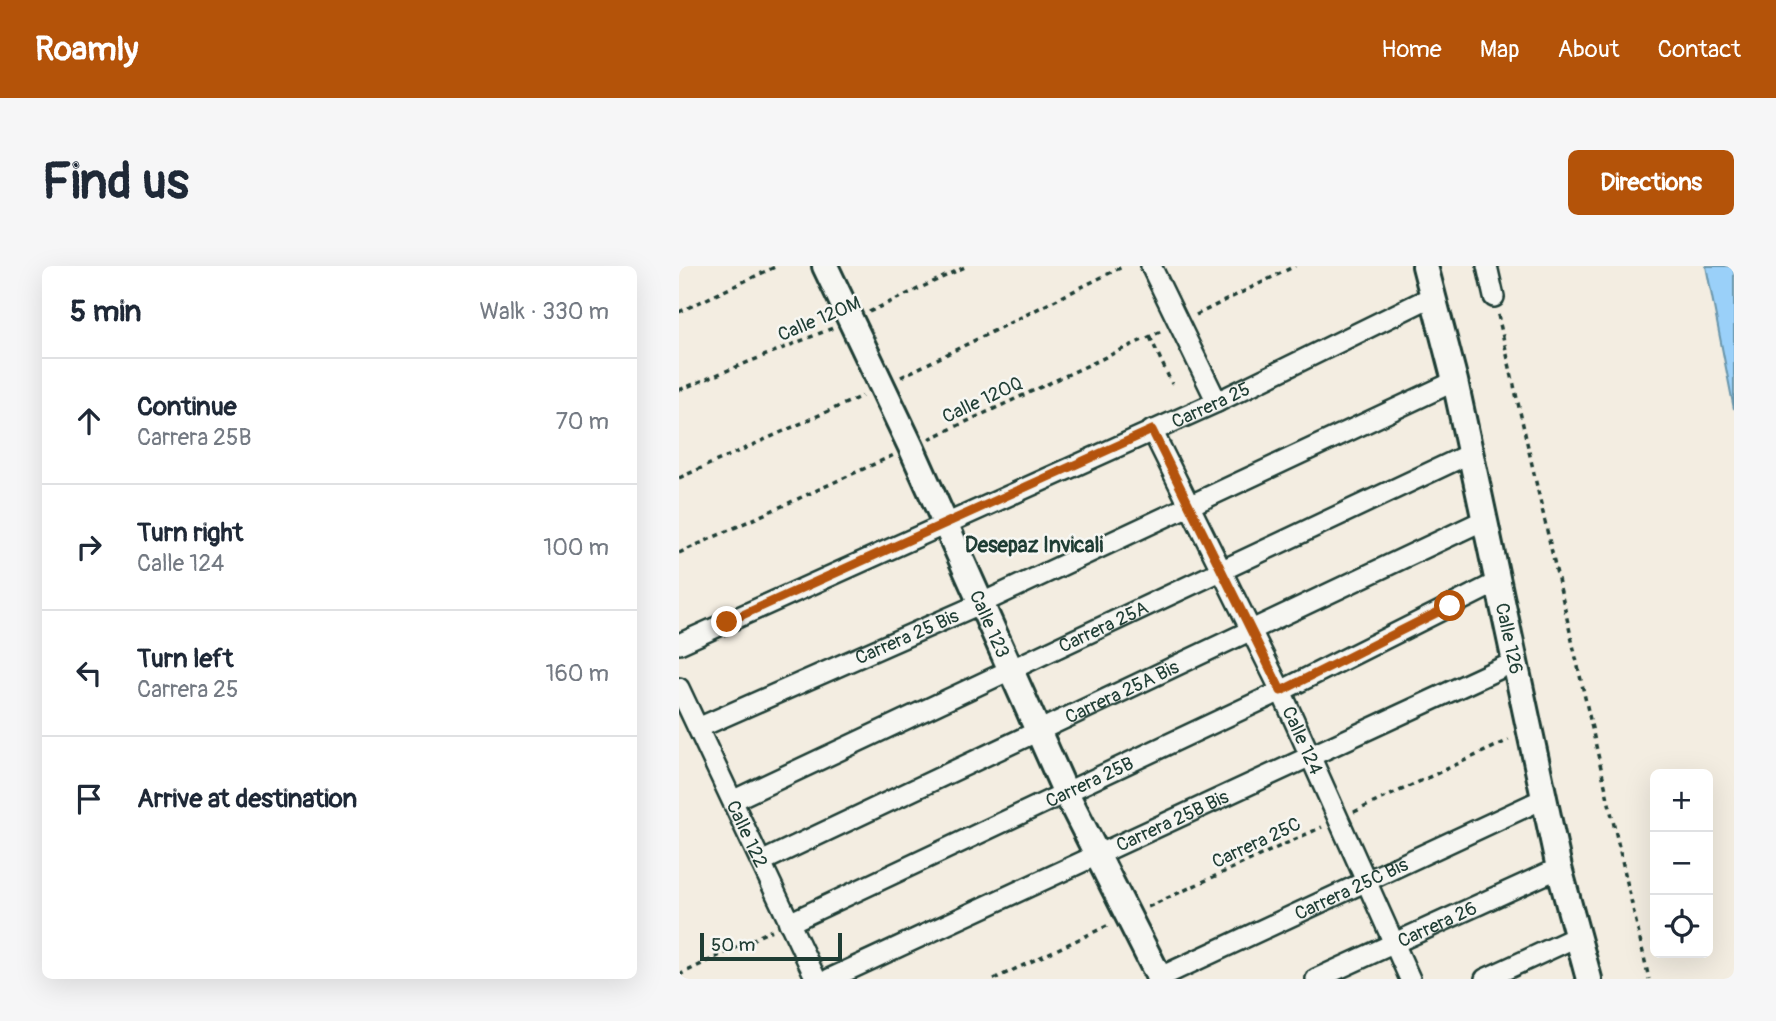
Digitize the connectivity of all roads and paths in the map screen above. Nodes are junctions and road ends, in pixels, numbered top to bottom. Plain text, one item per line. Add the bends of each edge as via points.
1 (777, 266) edge
2 (825, 266) edge
3 (967, 266) edge
4 (1151, 266) edge
5 (1295, 266) edge
6 (1426, 266) edge
7 (1487, 266) edge
8 (1433, 296) junction
9 (1494, 297) joint
10 (679, 312) edge
11 (849, 321) junction
12 (1178, 323) junction
13 (1150, 337) junction
14 (1455, 381) junction
15 (1172, 384) dead end
16 (679, 390) edge
17 (1217, 402) junction
18 (1152, 430) junction
19 (911, 447) junction
20 (1471, 453) junction
21 (1191, 507) junction
22 (1484, 520) junction
23 (946, 524) junction
24 (679, 553) edge
25 (1222, 569) junction
26 (1498, 582) junction
27 (982, 603) junction
28 (1251, 629) junction
29 (679, 644) edge
30 (1514, 662) junction
31 (1011, 669) junction
32 (679, 688) edge
33 (1281, 691) junction
34 (698, 728) junction
35 (1531, 730) junction
36 (1040, 732) junction
37 (1308, 754) junction
38 (1065, 791) junction
39 (1545, 798) junction
40 (734, 800) junction
41 (1338, 819) junction
42 (1097, 855) junction
43 (761, 862) junction
44 (1559, 868) junction
45 (1366, 881) junction
46 (1128, 917) junction
47 (789, 922) junction
48 (1576, 937) junction
49 (1393, 942) junction
50 (679, 975) edge
51 (1159, 978) edge
52 (816, 979) edge
53 (829, 979) edge
54 (993, 979) edge
55 (1316, 979) edge
56 (1410, 979) edge
57 (1485, 979) edge
58 (1589, 979) edge
59 (1649, 979) edge

1 - 10 path
2 - 11 street, Calle 123
3 - 11 path, Calle 120M
4 - 12 street
5 - 12 path, Calle 120Q
6 - 8 street, Calle 126
7 - 9 street
8 - 14 street, Calle 126
8 - 17 street, Carrera 25
9 - 59 path
11 - 16 path, Calle 120M
11 - 19 street, Calle 123
12 - 13 path, Calle 120Q
12 - 17 street
13 - 15 path
13 - 19 path, Calle 120Q
14 - 20 street, Calle 126
14 - 21 street, Carrera 25 Bis
17 - 18 street, Carrera 25
18 - 21 street, Calle 124
18 - 23 street, Carrera 25
19 - 23 street, Calle 123
19 - 24 path, Calle 120Q
20 - 22 street, Calle 126
20 - 25 street, Carrera 25A
21 - 25 street, Calle 124
21 - 27 street, Carrera 25 Bis
22 - 26 street, Calle 126
22 - 28 street, Carrera 25A Bis
23 - 27 street, Calle 123
23 - 29 street, Carrera 25
25 - 28 street, Calle 124
25 - 31 street, Carrera 25A
26 - 30 street, Calle 126
26 - 33 street, Carrera 25B
27 - 31 street, Calle 123
27 - 34 street, Carrera 25 Bis
28 - 33 street, Calle 124
28 - 36 street, Carrera 25A Bis
30 - 35 street, Calle 126
30 - 37 street, Carrera 25B Bis
31 - 36 street, Calle 123
31 - 40 street, Carrera 25A
32 - 34 street, Calle 122
33 - 37 street, Calle 124
33 - 38 street, Carrera 25B
34 - 40 street, Calle 122
35 - 39 street, Calle 126
35 - 41 path, Carrera 25C
36 - 38 street, Calle 123
36 - 43 street, Carrera 25A Bis
37 - 41 street, Calle 124
37 - 42 street, Carrera 25B Bis
38 - 42 street, Calle 123
38 - 47 street, Carrera 25B
39 - 44 street, Calle 126
39 - 45 street, Carrera 25C Bis
40 - 43 street, Calle 122
41 - 45 street, Calle 124
41 - 46 path, Carrera 25C
42 - 46 street, Calle 123
42 - 53 street, Carrera 25B Bis
43 - 47 street, Calle 122
44 - 48 street, Calle 126
44 - 49 street, Carrera 26
45 - 49 street, Calle 124
45 - 51 street, Carrera 25C Bis
46 - 51 street, Calle 123
46 - 54 path, Carrera 25C
47 - 50 path
47 - 52 street, Calle 122
48 - 57 street
48 - 58 street, Calle 126
49 - 55 street, Carrera 26
49 - 56 street, Calle 124

